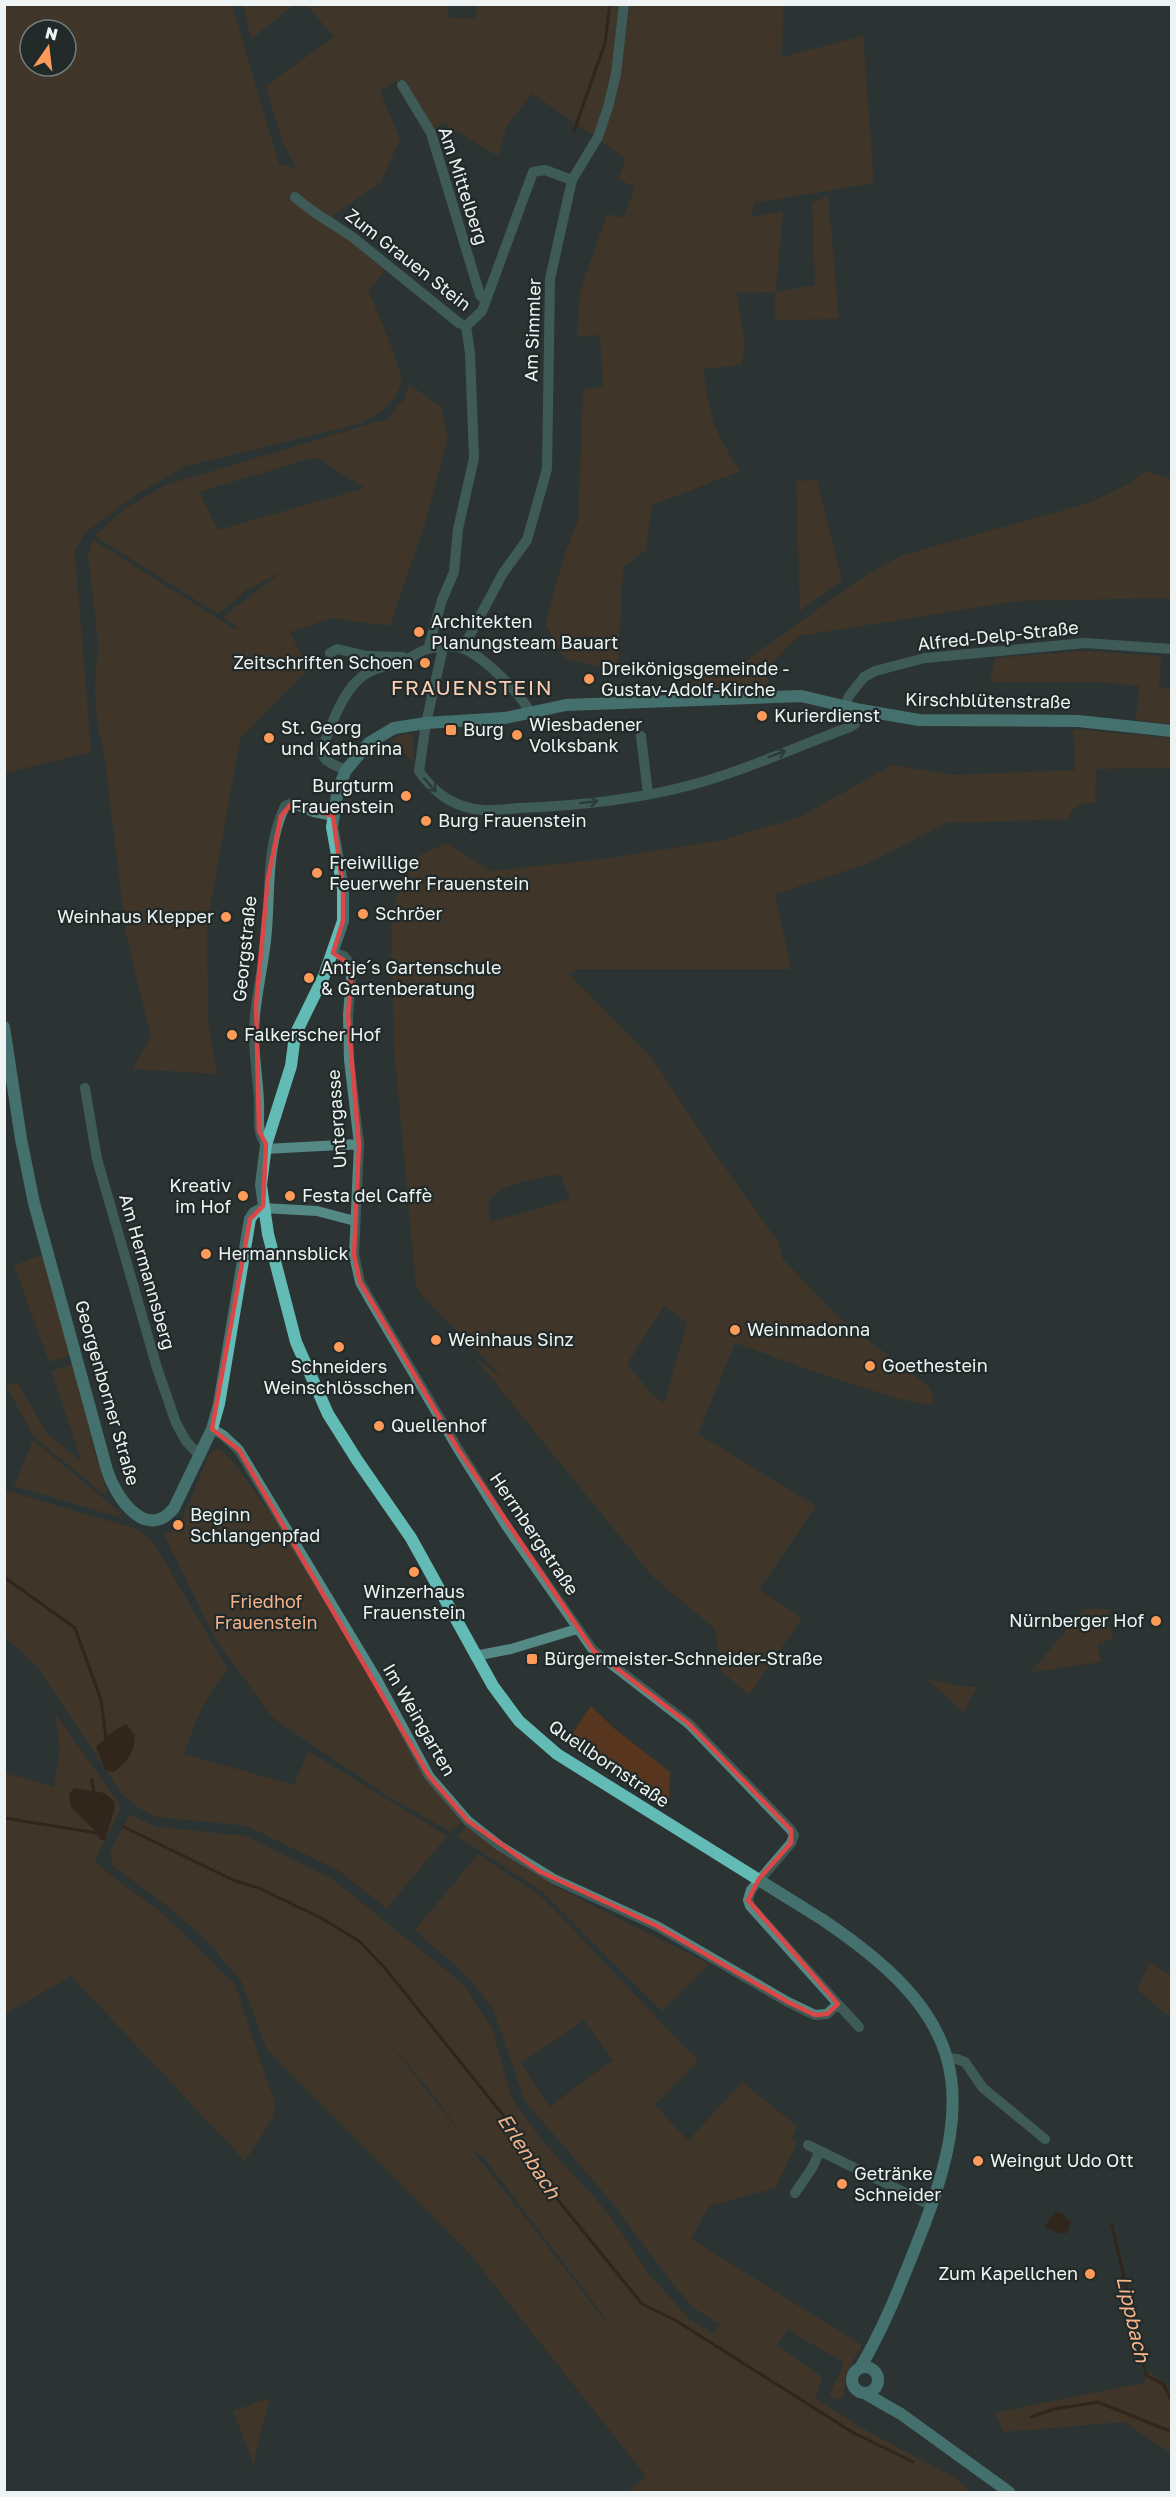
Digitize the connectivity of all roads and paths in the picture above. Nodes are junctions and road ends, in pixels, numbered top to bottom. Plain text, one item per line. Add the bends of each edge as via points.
1 (624, 4) edge
2 (402, 84) dead end
3 (572, 180) junction
4 (296, 196) dead end
5 (485, 300) junction
6 (466, 326) junction
7 (443, 648) junction
8 (463, 648) junction
9 (428, 649) junction
10 (1172, 649) edge
11 (330, 653) dead end
12 (410, 658) junction
13 (845, 706) junction
14 (861, 710) junction
15 (530, 712) junction
16 (426, 723) junction
17 (1172, 730) edge
18 (642, 736) dead end
19 (346, 770) junction
20 (648, 794) junction
21 (333, 816) junction
22 (333, 953) junction
23 (4, 1027) edge
24 (86, 1088) dead end
25 (359, 1144) junction
26 (266, 1147) junction
27 (263, 1208) junction
28 (355, 1221) junction
29 (212, 1429) junction
30 (199, 1455) junction
31 (577, 1629) junction
32 (475, 1656) junction
33 (759, 1879) junction
34 (838, 2004) junction
35 (859, 2027) dead end
36 (948, 2058) junction
37 (1045, 2139) dead end
38 (808, 2145) dead end
39 (820, 2151) junction
40 (795, 2193) dead end
41 (932, 2206) junction
42 (877, 2339) junction
43 (860, 2368) junction
44 (878, 2377) junction
45 (866, 2394) junction
46 (901, 2414) junction
47 (1009, 2493) edge

1 - 3 street, Am Simmler via 608,107 598,137
2 - 5 street, Am Mittelberg via 431,133 480,295
3 - 5 street, Am Mittelberg via 545,170 533,172
3 - 8 street, Am Simmler via 550,279 545,483 527,540 503,573
4 - 6 street, Zum Grauen Stein
5 - 6 street, Am Mittelberg via 482,310
6 - 9 street, Zum Grauen Stein via 474,458 458,529 454,572
7 - 8 street
7 - 9 street
7 - 16 street
8 - 15 street via 495,673
9 - 12 street
10 - 13 street, Alfred-Delp-Straße via 1085,643 925,658 864,677
11 - 12 street via 337,649 367,656
12 - 19 street via 367,673 344,700 321,755
13 - 14 main road, Kirschblütenstraße
13 - 15 main road, Kirschblütenstraße via 801,696 566,705
14 - 17 main road, Kirschblütenstraße via 919,720 1078,721
20 -> 14 street via 691,785 850,728
15 - 16 main road, Kirschblütenstraße via 505,718
16 - 19 main road, Kirschblütenstraße via 382,733 360,751
16 -> 20 street via 419,771 442,797 463,806 485,810 544,807
18 - 20 street
19 - 21 main road, Kirschblütenstraße
21 - 22 main road, Kirschblütenstraße via 344,900 343,921
21 - 26 street, Georgstraße via 292,803 285,806 278,824 268,878 266,941 254,1041 259,1131
22 - 25 street, Untergasse via 344,956 352,966 348,1015
22 - 26 main road, Kirschblütenstraße via 295,1035 291,1066
23 - 30 main road, Georgenborner Straße via 34,1203 113,1486 120,1500 136,1514 154,1520 163,1518 174,1508
24 - 30 street, Am Hermannsberg via 97,1160 157,1368 176,1423
25 - 26 street
25 - 28 street, Untergasse
26 - 27 main road, Kirschblütenstraße via 261,1185
27 - 28 street via 317,1211
27 - 29 main road, Georgenborner Straße via 250,1219
27 - 32 main road, Quellbornstraße via 290,1325 320,1397 341,1436 415,1546
28 - 31 street, Herrnbergstraße via 354,1256 360,1282 495,1507
29 - 30 main road, Georgenborner Straße
29 - 34 street, Im Weingarten via 239,1450 375,1676 429,1776 468,1821 554,1880 657,1926 788,2002 815,2014 827,2014
31 - 32 street
31 - 33 street, Herrnbergstraße via 593,1650 689,1724 791,1830 791,1843
32 - 33 main road, Quellbornstraße via 505,1704 537,1739
33 - 34 street via 751,1890 750,1906
33 - 36 main road, Quellbornstraße via 839,1931 890,1972 927,2015
34 - 35 street
36 - 37 street via 965,2062 983,2088
36 - 41 main road, Quellbornstraße via 953,2121 947,2158
38 - 39 street
39 - 40 street
39 - 41 street
41 - 42 main road, Quellbornstraße
42 - 43 main road, Quellbornstraße
42 - 44 main road, Quellbornstraße
43 - 44 main road via 871,2368
43 - 45 main road via 852,2376 852,2384
44 - 45 main road via 875,2390
44 - 46 main road
45 - 46 main road
46 - 47 main road

